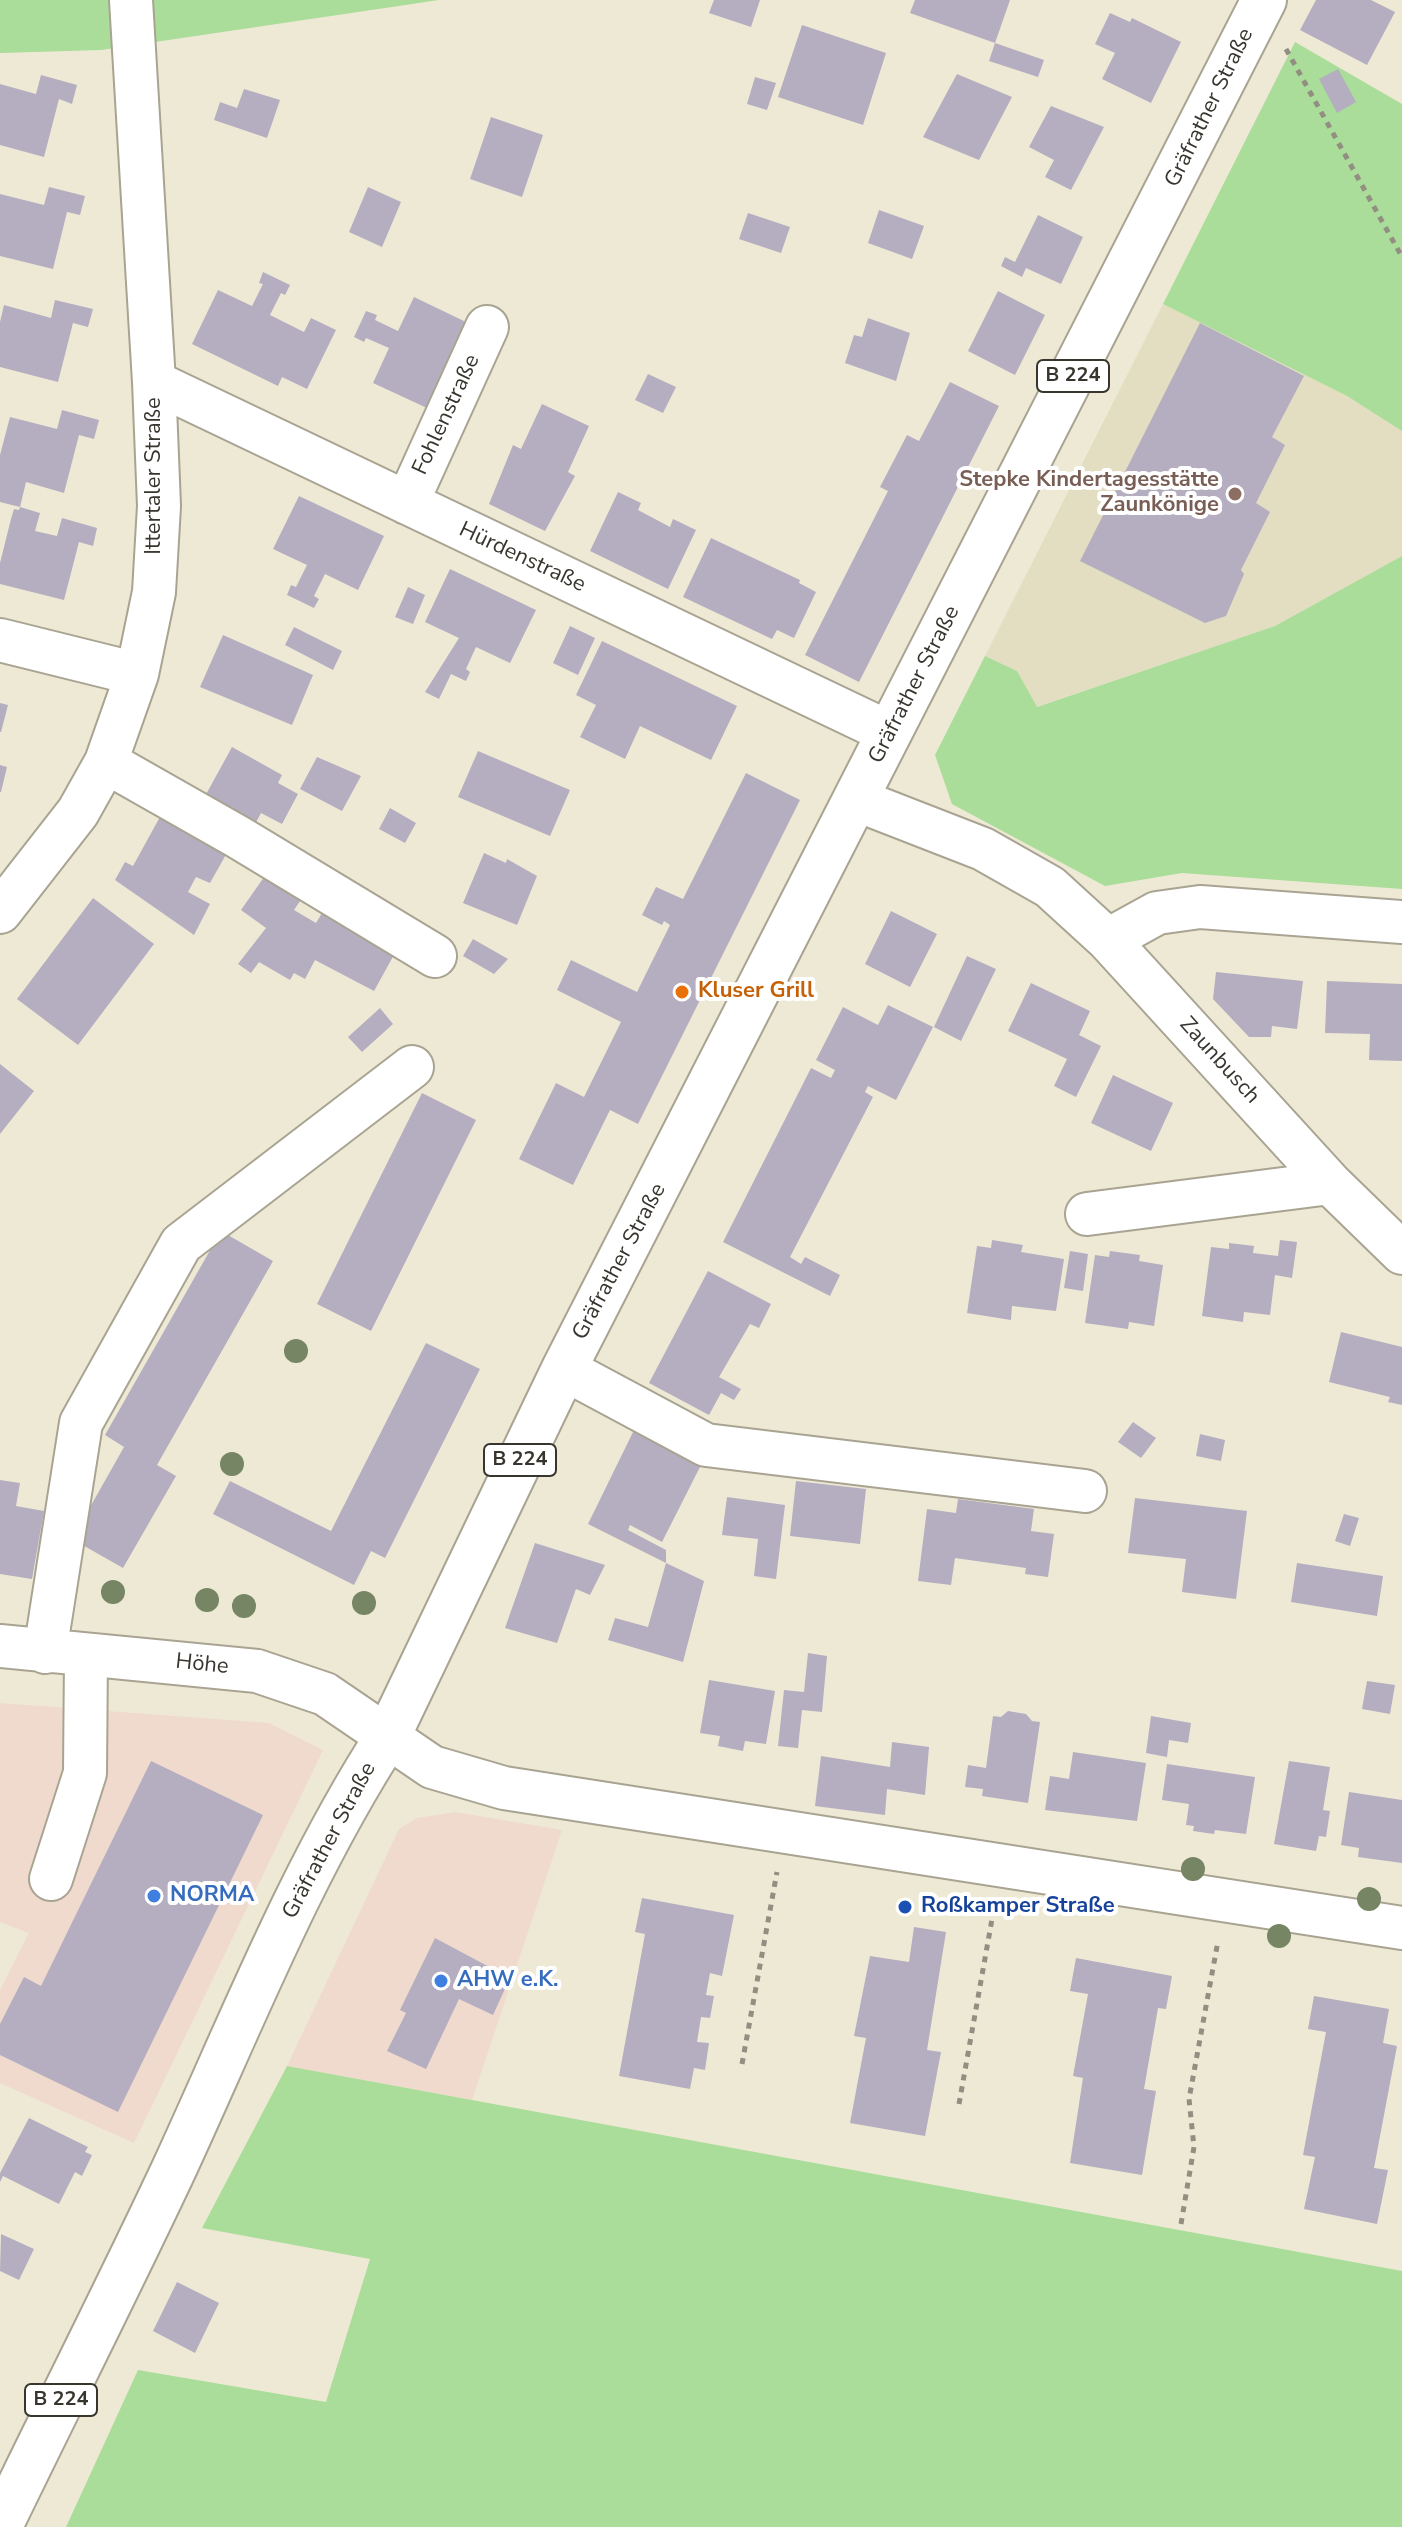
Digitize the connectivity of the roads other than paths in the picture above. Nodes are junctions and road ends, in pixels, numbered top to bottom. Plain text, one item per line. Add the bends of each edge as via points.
1 (132, 4) edge
2 (1259, 9) edge
3 (487, 327) dead end
4 (154, 382) junction
5 (407, 503) junction
6 (0, 640) edge
7 (137, 674) junction
8 (890, 733) junction
9 (106, 762) junction
10 (857, 800) junction
11 (0, 912) edge
12 (1402, 922) edge
13 (1108, 940) junction
14 (435, 956) dead end
15 (412, 1067) dead end
16 (1330, 1183) junction
17 (1087, 1214) dead end
18 (1402, 1253) edge
19 (564, 1369) junction
20 (1085, 1491) dead end
21 (0, 1646) edge
22 (45, 1652) junction
23 (86, 1655) junction
24 (388, 1736) junction
25 (51, 1879) dead end
26 (1402, 1928) edge
27 (0, 2526) edge

1 - 4 street, Ittertaler Straße
2 - 8 main road, Gräfrather Straße / B 224
3 - 5 street, Fohlenstraße
4 - 5 street, Hürdenstraße
4 - 7 street, Ittertaler Straße via 159,506 154,592
5 - 8 street, Hürdenstraße
6 - 7 street
7 - 9 street, Ittertaler Straße
8 - 10 main road, Gräfrather Straße / B 224
9 - 11 street, Ittertaler Straße via 78,812
9 - 14 street
10 - 13 street, Zaunbusch via 983,849 1050,887
10 - 19 main road, Gräfrather Straße / B 224
12 - 13 street via 1200,907 1157,913
13 - 16 street, Zaunbusch
15 - 22 street via 181,1244 81,1423
16 - 17 street
16 - 18 street, Zaunbusch
19 - 20 street via 706,1445
19 - 24 main road, Gräfrather Straße / B 224
21 - 22 street, Höhe
22 - 23 street, Höhe
23 - 24 street, Höhe via 257,1671 325,1694
23 - 25 street via 85,1773
24 - 26 street via 432,1767 465,1779
24 - 27 main road, Gräfrather Straße / B 224 via 351,1793 293,1908

